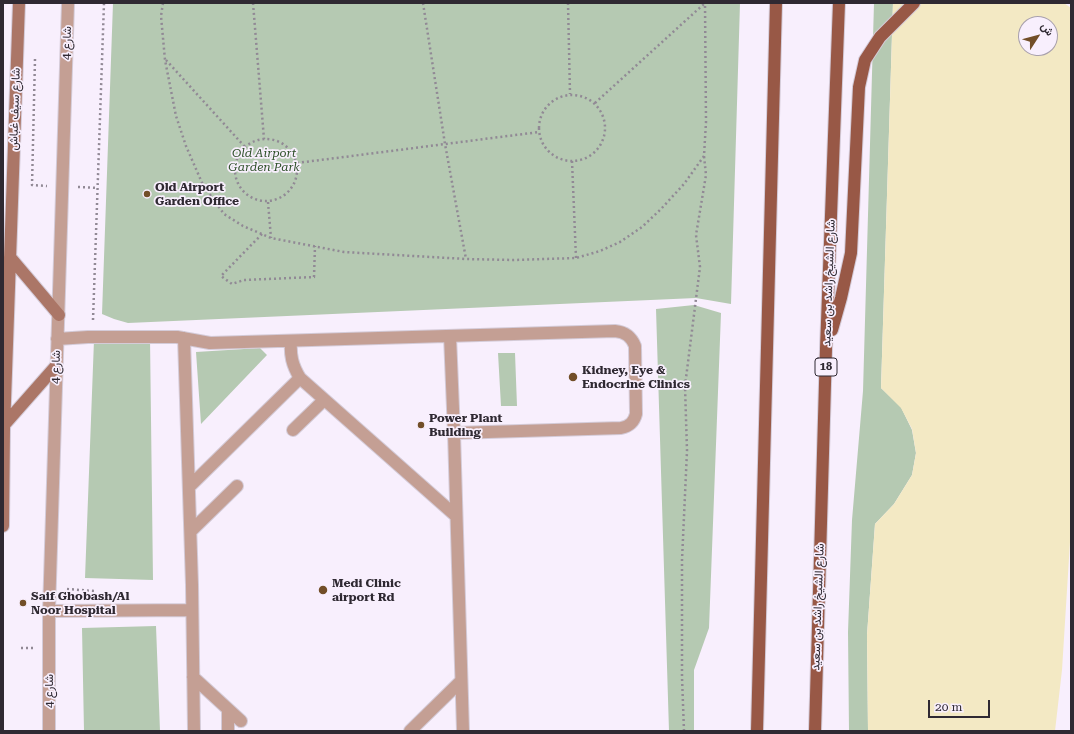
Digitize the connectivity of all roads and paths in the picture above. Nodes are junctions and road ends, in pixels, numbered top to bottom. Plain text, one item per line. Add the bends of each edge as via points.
1 (19, 3) edge
2 (68, 3) edge
3 (104, 3) edge
4 (163, 3) edge
5 (253, 3) edge
6 (423, 3) edge
7 (568, 3) edge
8 (705, 3) edge
9 (776, 3) edge
10 (839, 3) edge
11 (914, 3) edge
12 (35, 58) dead end
13 (165, 60) junction
14 (570, 94) junction
15 (594, 103) junction
16 (539, 132) junction
17 (264, 139) junction
18 (445, 144) junction
19 (245, 147) junction
20 (704, 156) junction
21 (572, 161) junction
22 (297, 163) junction
23 (63, 186) junction
24 (98, 188) junction
25 (268, 202) junction
26 (262, 234) junction
27 (271, 238) junction
28 (315, 246) junction
29 (10, 257) junction
30 (576, 258) junction
31 (466, 259) junction
32 (59, 315) junction
33 (450, 336) junction
34 (88, 337) junction
35 (184, 338) junction
36 (57, 339) junction
37 (291, 340) junction
38 (826, 349) junction
39 (56, 366) junction
40 (300, 378) junction
41 (324, 400) junction
42 (4, 425) edge
43 (293, 430) dead end
44 (454, 433) junction
45 (190, 486) junction
46 (237, 486) dead end
47 (456, 516) junction
48 (3, 526) edge
49 (191, 531) junction
50 (50, 588) junction
51 (94, 591) dead end
52 (192, 610) junction
53 (49, 611) junction
54 (21, 648) dead end
55 (39, 648) dead end
56 (193, 677) junction
57 (461, 682) junction
58 (228, 709) junction
59 (241, 721) dead end
60 (49, 731) edge
61 (194, 731) edge
62 (228, 731) edge
63 (410, 731) edge
64 (463, 731) edge
65 (684, 731) edge
66 (757, 731) edge
67 (815, 731) edge

1 - 29 street, شارع سيف غباش
2 - 23 lane, شارع 4
3 - 24 path
4 - 13 path via 161,16
5 - 17 path
6 - 18 path
7 - 14 path
8 - 15 path
8 - 20 path
9 - 66 main road
10 - 38 main road, شارع الشيخ راشد بن سعيد / 18
11 - 38 main road via 880,37 865,60 859,87 851,253
12 - 23 path via 32,185
13 - 19 path
13 - 26 path via 176,116 203,185 224,214
14 - 15 path via 588,98
14 - 16 path via 553,100 546,106 539,123
15 - 21 path via 605,120 603,140 591,155
16 - 18 path
16 - 21 path via 549,152 556,157
17 - 19 path
17 - 22 path via 281,142
18 - 22 path
18 - 31 path
19 - 25 path via 236,162 236,180 246,194
20 - 30 path via 684,184 642,227 614,245
20 - 65 path via 706,175 696,235 700,267 685,386 687,451 682,560
21 - 30 path
22 - 25 path via 296,181 291,189 285,196
23 - 24 path
23 - 32 lane, شارع 4
24 - 34 path via 93,322
25 - 27 path
26 - 27 path
26 - 28 path via 221,276 225,280 232,284 244,280 314,276
27 - 28 path
28 - 31 path via 344,252
29 - 32 street
29 - 42 street, شارع سيف غباش
30 - 31 path
32 - 36 lane, شارع 4
33 - 37 lane
33 - 44 lane
33 - 44 lane via 615,331 627,334 635,346 636,414 635,419 627,427
34 - 35 lane
34 - 36 lane
35 - 37 lane via 210,343
35 - 45 lane
36 - 39 lane, شارع 4
37 - 40 lane via 291,361
38 - 67 main road, شارع الشيخ راشد بن سعيد / 18
39 - 42 street
39 - 50 lane, شارع 4
40 - 41 lane
40 - 45 lane
41 - 43 lane
41 - 47 lane
42 - 48 street, شارع سيف غباش
44 - 47 lane
45 - 49 lane
46 - 49 lane
47 - 57 lane
49 - 52 lane
50 - 51 path
50 - 53 lane, شارع 4
52 - 53 lane
52 - 56 lane
53 - 60 lane, شارع 4
54 - 55 path
56 - 58 lane
56 - 61 lane
57 - 63 lane
57 - 64 lane
58 - 59 lane
58 - 62 lane

